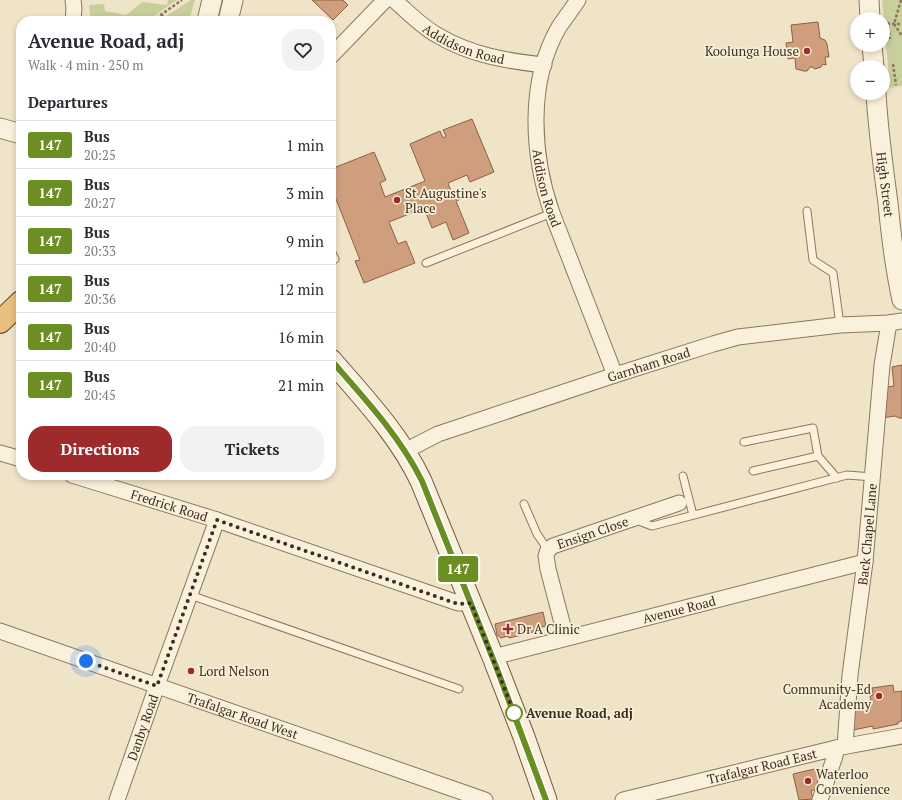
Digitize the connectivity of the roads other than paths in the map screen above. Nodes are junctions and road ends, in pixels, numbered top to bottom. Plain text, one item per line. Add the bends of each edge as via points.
1 (73, 0) edge
2 (212, 0) edge
3 (233, 0) edge
4 (385, 0) edge
5 (394, 0) edge
6 (578, 0) edge
7 (869, 0) edge
8 (870, 12) edge
9 (73, 16) edge
10 (208, 16) edge
11 (229, 16) edge
12 (336, 51) edge
13 (544, 66) junction
14 (876, 100) edge
15 (807, 211) dead end
16 (552, 214) junction
17 (426, 263) dead end
18 (902, 300) edge
19 (16, 307) edge
20 (0, 322) edge
21 (895, 322) edge
22 (840, 325) junction
23 (336, 366) edge
24 (615, 375) junction
25 (744, 442) dead end
26 (405, 451) junction
27 (0, 453) edge
28 (818, 456) junction
29 (16, 458) edge
30 (753, 471) dead end
31 (683, 476) dead end
32 (873, 477) junction
33 (837, 478) junction
34 (88, 480) edge
35 (679, 503) dead end
36 (524, 504) dead end
37 (693, 515) junction
38 (634, 519) junction
39 (217, 520) junction
40 (548, 550) junction
41 (865, 562) junction
42 (190, 595) junction
43 (471, 603) junction
44 (0, 631) edge
45 (566, 638) junction
46 (493, 657) junction
47 (157, 686) junction
48 (459, 689) dead end
49 (902, 736) edge
50 (841, 747) junction
51 (117, 800) edge
52 (485, 800) edge
53 (546, 800) edge
54 (623, 800) edge
55 (820, 800) edge

1 - 9 street
2 - 10 street
3 - 11 street
4 - 12 street
5 - 13 street, Addidson Road via 423,26 454,44 495,58
6 - 13 street, Addison Road via 559,28
7 - 8 street
13 - 16 street, Addison Road via 536,113 536,132 540,173
14 - 18 street, High Street
15 - 22 lane via 813,260 833,273
16 - 17 lane
16 - 24 street, Addison Road
19 - 20 highway
21 - 22 street, Garnham Road
21 - 32 street, Back Chapel Lane via 882,365
22 - 24 street, Garnham Road via 738,337
23 - 26 main road
24 - 26 street, Garnham Road via 438,434
25 - 28 lane via 813,428
26 - 43 main road via 430,500
27 - 29 street
28 - 30 lane
28 - 33 lane
31 - 37 lane
32 - 33 lane via 847,475
32 - 41 street, Back Chapel Lane
33 - 37 lane
34 - 39 street, Fredrick Road
35 - 38 street, Ensign Close
36 - 40 lane via 537,534
37 - 38 lane via 652,526
38 - 40 street, Ensign Close via 553,546
39 - 42 street, Danby Road
39 - 43 street, Fredrick Road via 458,604
40 - 45 street, Ensign Close via 548,569
41 - 45 street, Avenue Road
41 - 50 street, Back Chapel Lane
42 - 47 street, Danby Road
42 - 48 lane
43 - 46 main road
44 - 47 street, Trafalgar Road West
45 - 46 street, Avenue Road
46 - 53 main road
47 - 51 street, Danby Road
47 - 52 street, Trafalgar Road West
49 - 50 street, Trafalgar Road East
50 - 54 street, Trafalgar Road East
50 - 55 street, Back Chapel Lane via 835,756

